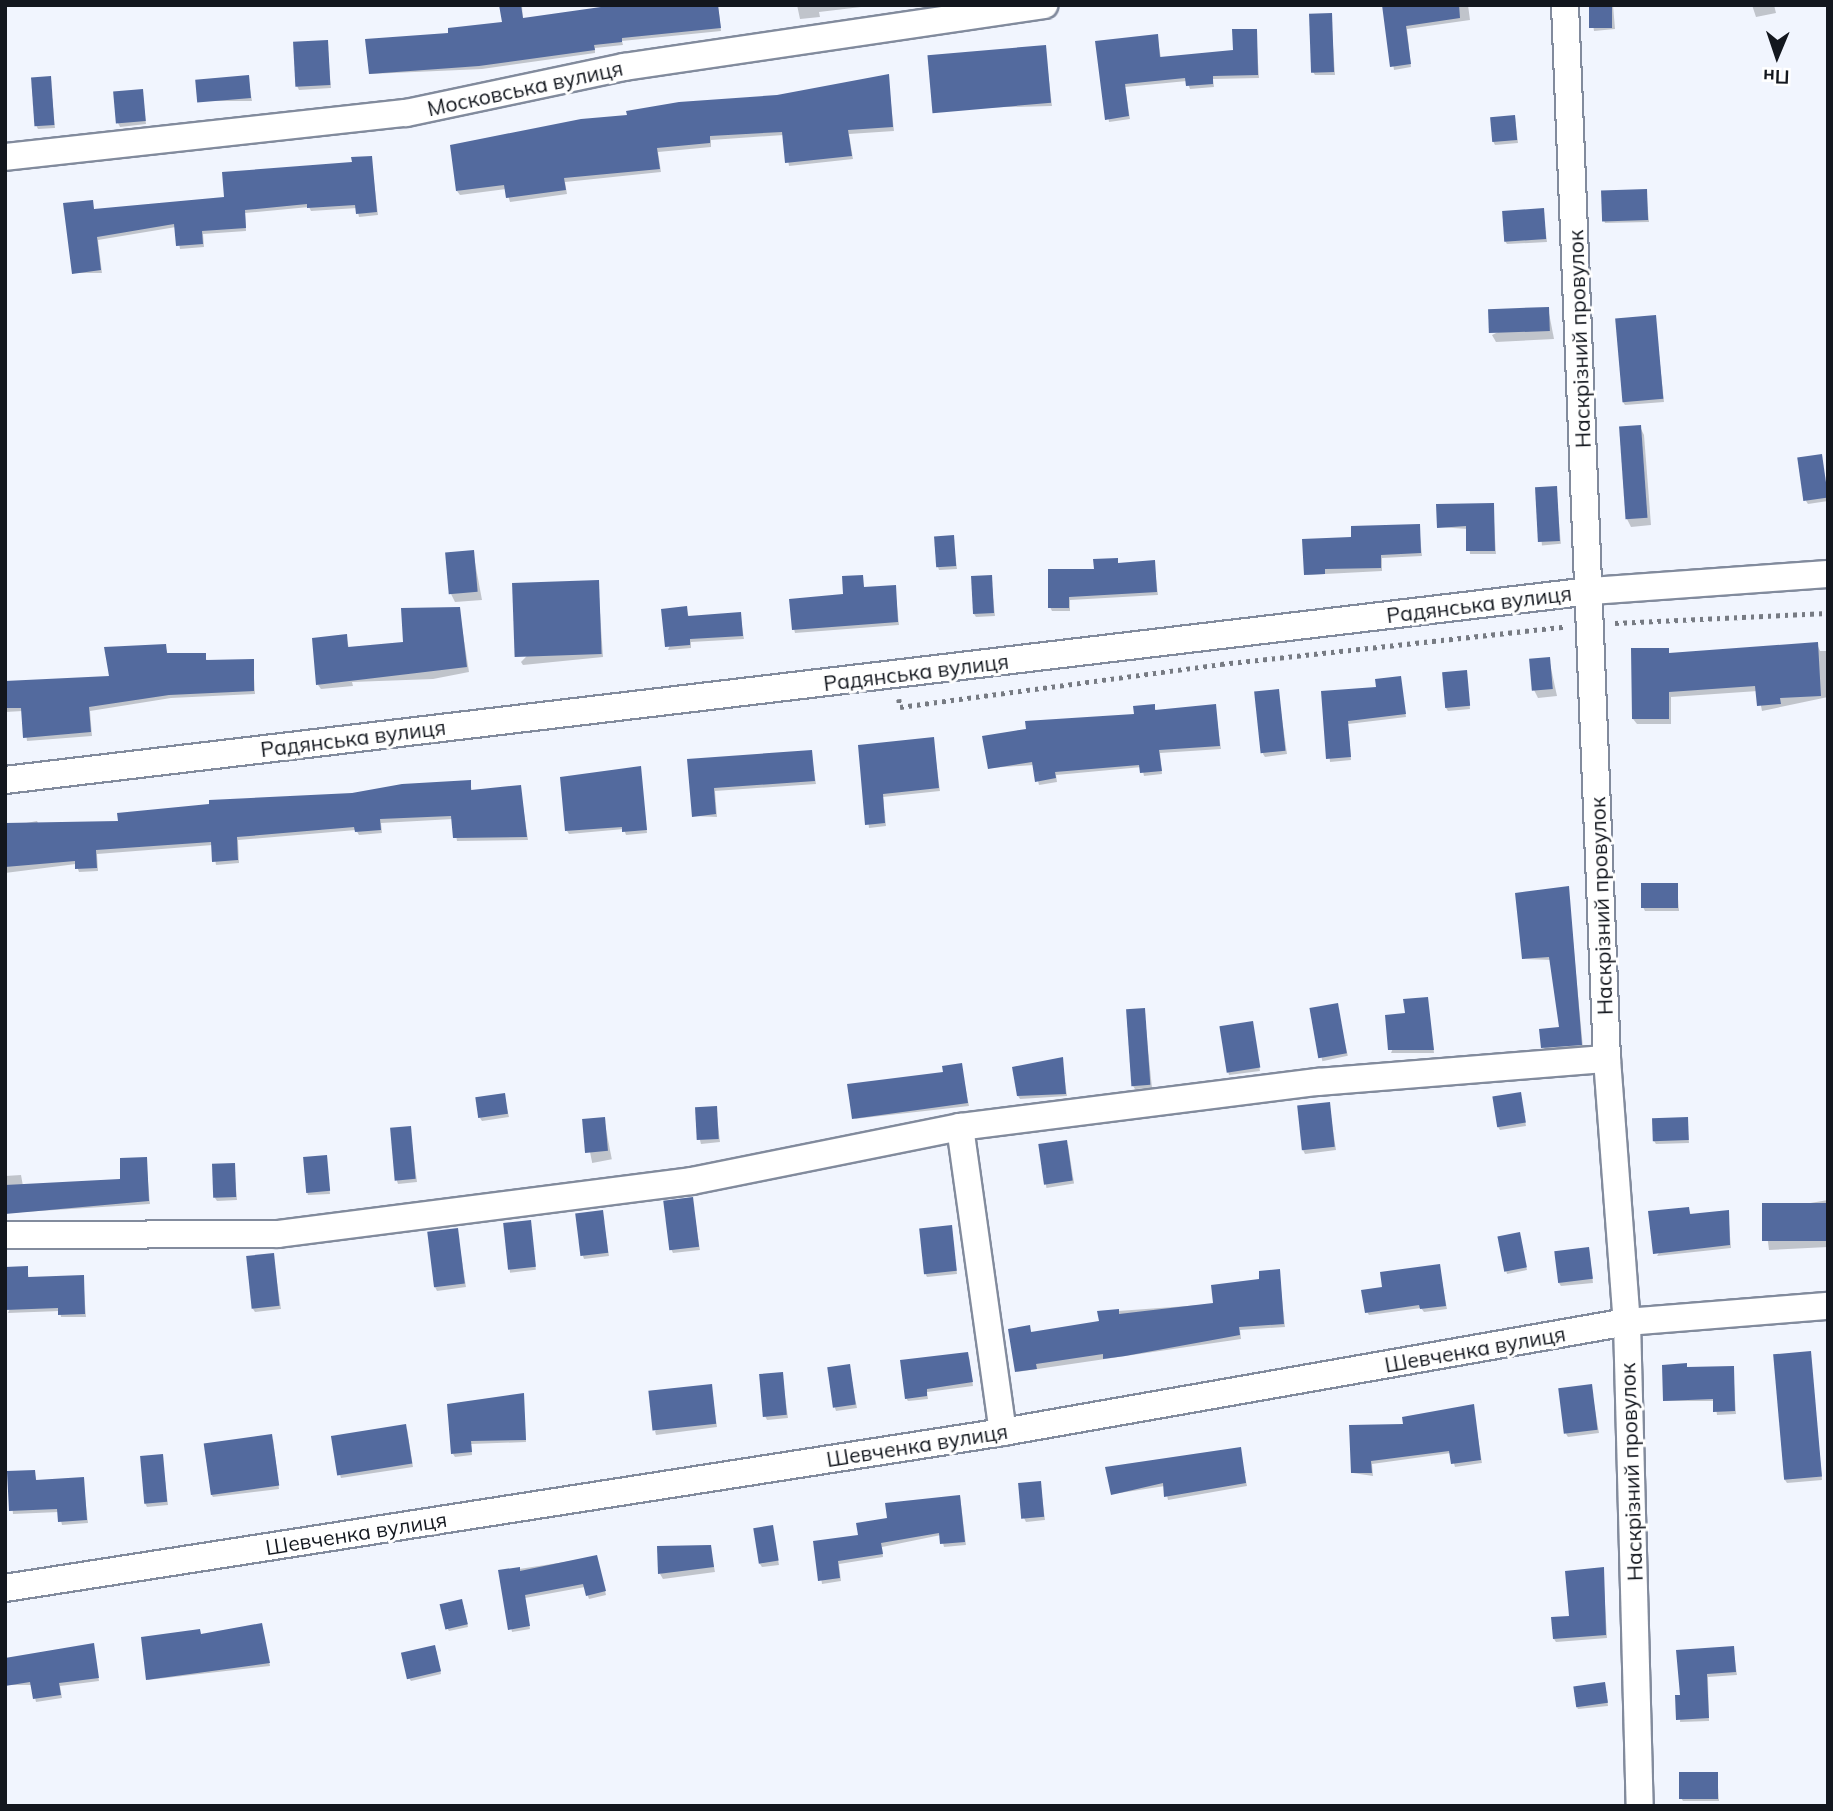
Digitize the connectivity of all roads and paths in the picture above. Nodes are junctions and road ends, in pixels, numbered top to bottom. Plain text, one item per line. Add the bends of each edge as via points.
1 (1044, 5) edge
2 (1565, 5) edge
3 (5, 158) edge
4 (1828, 574) edge
5 (1590, 591) junction
6 (1828, 613) edge
7 (1591, 625) junction
8 (900, 707) dead end
9 (5, 780) edge
10 (1607, 1059) junction
11 (960, 1127) junction
12 (5, 1235) edge
13 (1828, 1306) edge
14 (1627, 1322) junction
15 (1003, 1432) junction
16 (5, 1588) edge
17 (1640, 1806) edge

1 - 3 street, Московська вулиця via 624,67 406,113
2 - 5 street, Наскрізний провулок
4 - 5 street, Радянська вулиця
5 - 7 street, Наскрізний провулок
5 - 9 street, Радянська вулиця
6 - 7 path
7 - 8 path via 1247,661
7 - 10 street, Наскрізний провулок
10 - 11 street via 1318,1082
10 - 14 street, Наскрізний провулок
11 - 12 street via 692,1181 278,1234
11 - 15 street
13 - 14 street, Шевченка вулиця
14 - 15 street, Шевченка вулиця
14 - 17 street, Наскрізний провулок
15 - 16 street, Шевченка вулиця

